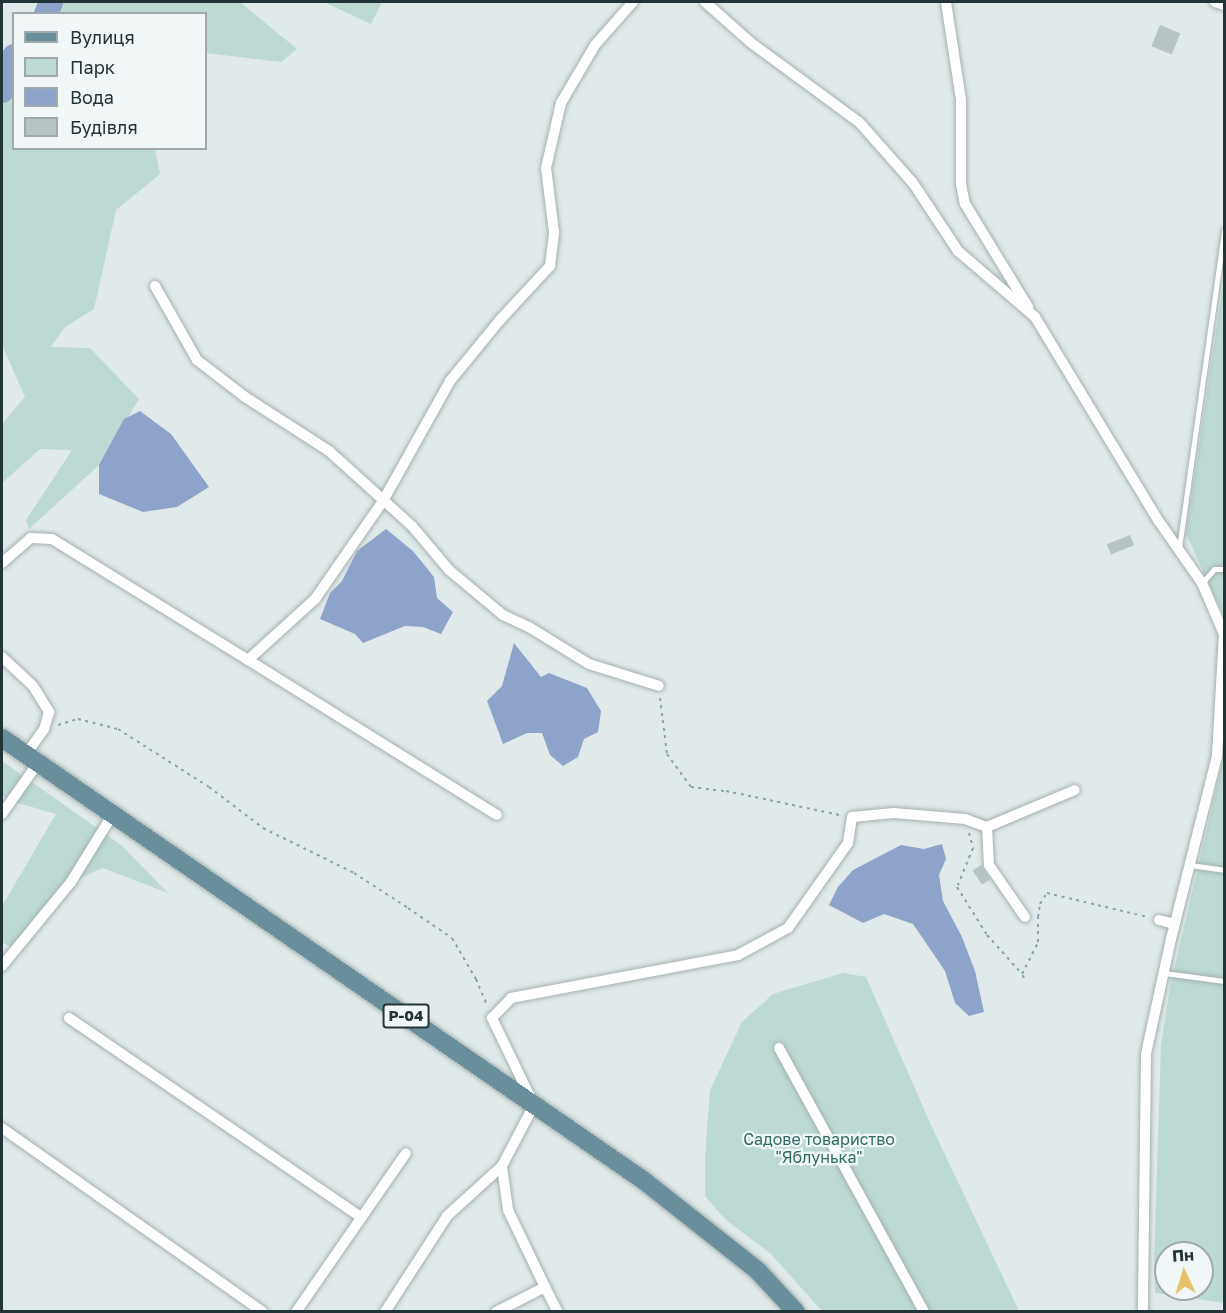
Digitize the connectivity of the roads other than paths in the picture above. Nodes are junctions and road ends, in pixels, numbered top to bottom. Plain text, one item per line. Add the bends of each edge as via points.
1 (633, 2) edge
2 (705, 2) edge
3 (946, 2) edge
4 (1215, 2) edge
5 (1224, 5) edge
6 (1224, 230) edge
7 (154, 285) dead end
8 (1035, 318) junction
9 (383, 501) junction
10 (1179, 549) junction
11 (2, 563) edge
12 (1224, 569) edge
13 (1202, 583) junction
14 (1224, 634) edge
15 (2, 657) edge
16 (248, 660) junction
17 (659, 686) road end
18 (2, 738) edge
19 (32, 759) junction
20 (1075, 790) dead end
21 (6, 798) edge
22 (2, 814) edge
23 (113, 814) junction
24 (497, 815) dead end
25 (987, 827) junction
26 (1190, 865) junction
27 (1224, 870) edge
28 (1025, 917) dead end
29 (1160, 920) road end
30 (1175, 924) junction
31 (2, 966) edge
32 (1164, 973) junction
33 (1224, 981) edge
34 (69, 1018) dead end
35 (778, 1048) dead end
36 (534, 1105) junction
37 (2, 1128) edge
38 (406, 1153) dead end
39 (502, 1166) junction
40 (361, 1218) junction
41 (545, 1287) junction
42 (263, 1311) edge
43 (296, 1311) edge
44 (385, 1311) edge
45 (496, 1311) edge
46 (558, 1311) edge
47 (796, 1311) edge
48 (924, 1311) edge
49 (1143, 1311) edge

1 - 9 street via 595,45 561,103 546,168 554,232 550,266 450,381
2 - 8 street via 750,42 859,122 914,183 958,250
3 - 8 street via 961,100 961,184 965,204
4 - 5 street
6 - 10 lane
7 - 9 street via 197,360 245,397 329,451
8 - 10 street
9 - 16 street via 315,599
9 - 17 street via 412,526 449,570 503,615 589,664
10 - 13 street
11 - 16 street via 31,538 52,539
12 - 13 lane via 1214,569
13 - 14 street
14 - 26 street via 1217,756
15 - 19 street via 33,686 49,712
16 - 24 street
18 - 19 main road, Р-04
19 - 21 street
19 - 23 main road, Р-04
20 - 25 street
21 - 22 street
23 - 31 street via 71,882
23 - 36 main road, Р-04
25 - 28 street via 989,865
25 - 36 street via 965,819 894,813 852,817 848,843 788,928 738,955 512,998 492,1018
26 - 27 lane
26 - 30 street
29 - 30 street
30 - 32 street
32 - 33 lane
32 - 49 street via 1146,1054
34 - 40 street
35 - 48 street
36 - 39 street
36 - 47 main road, Р-04 via 661,1194 757,1270
37 - 42 street
38 - 40 street
39 - 41 street via 508,1210
39 - 44 street via 447,1216
40 - 43 street
41 - 45 street
41 - 46 street

